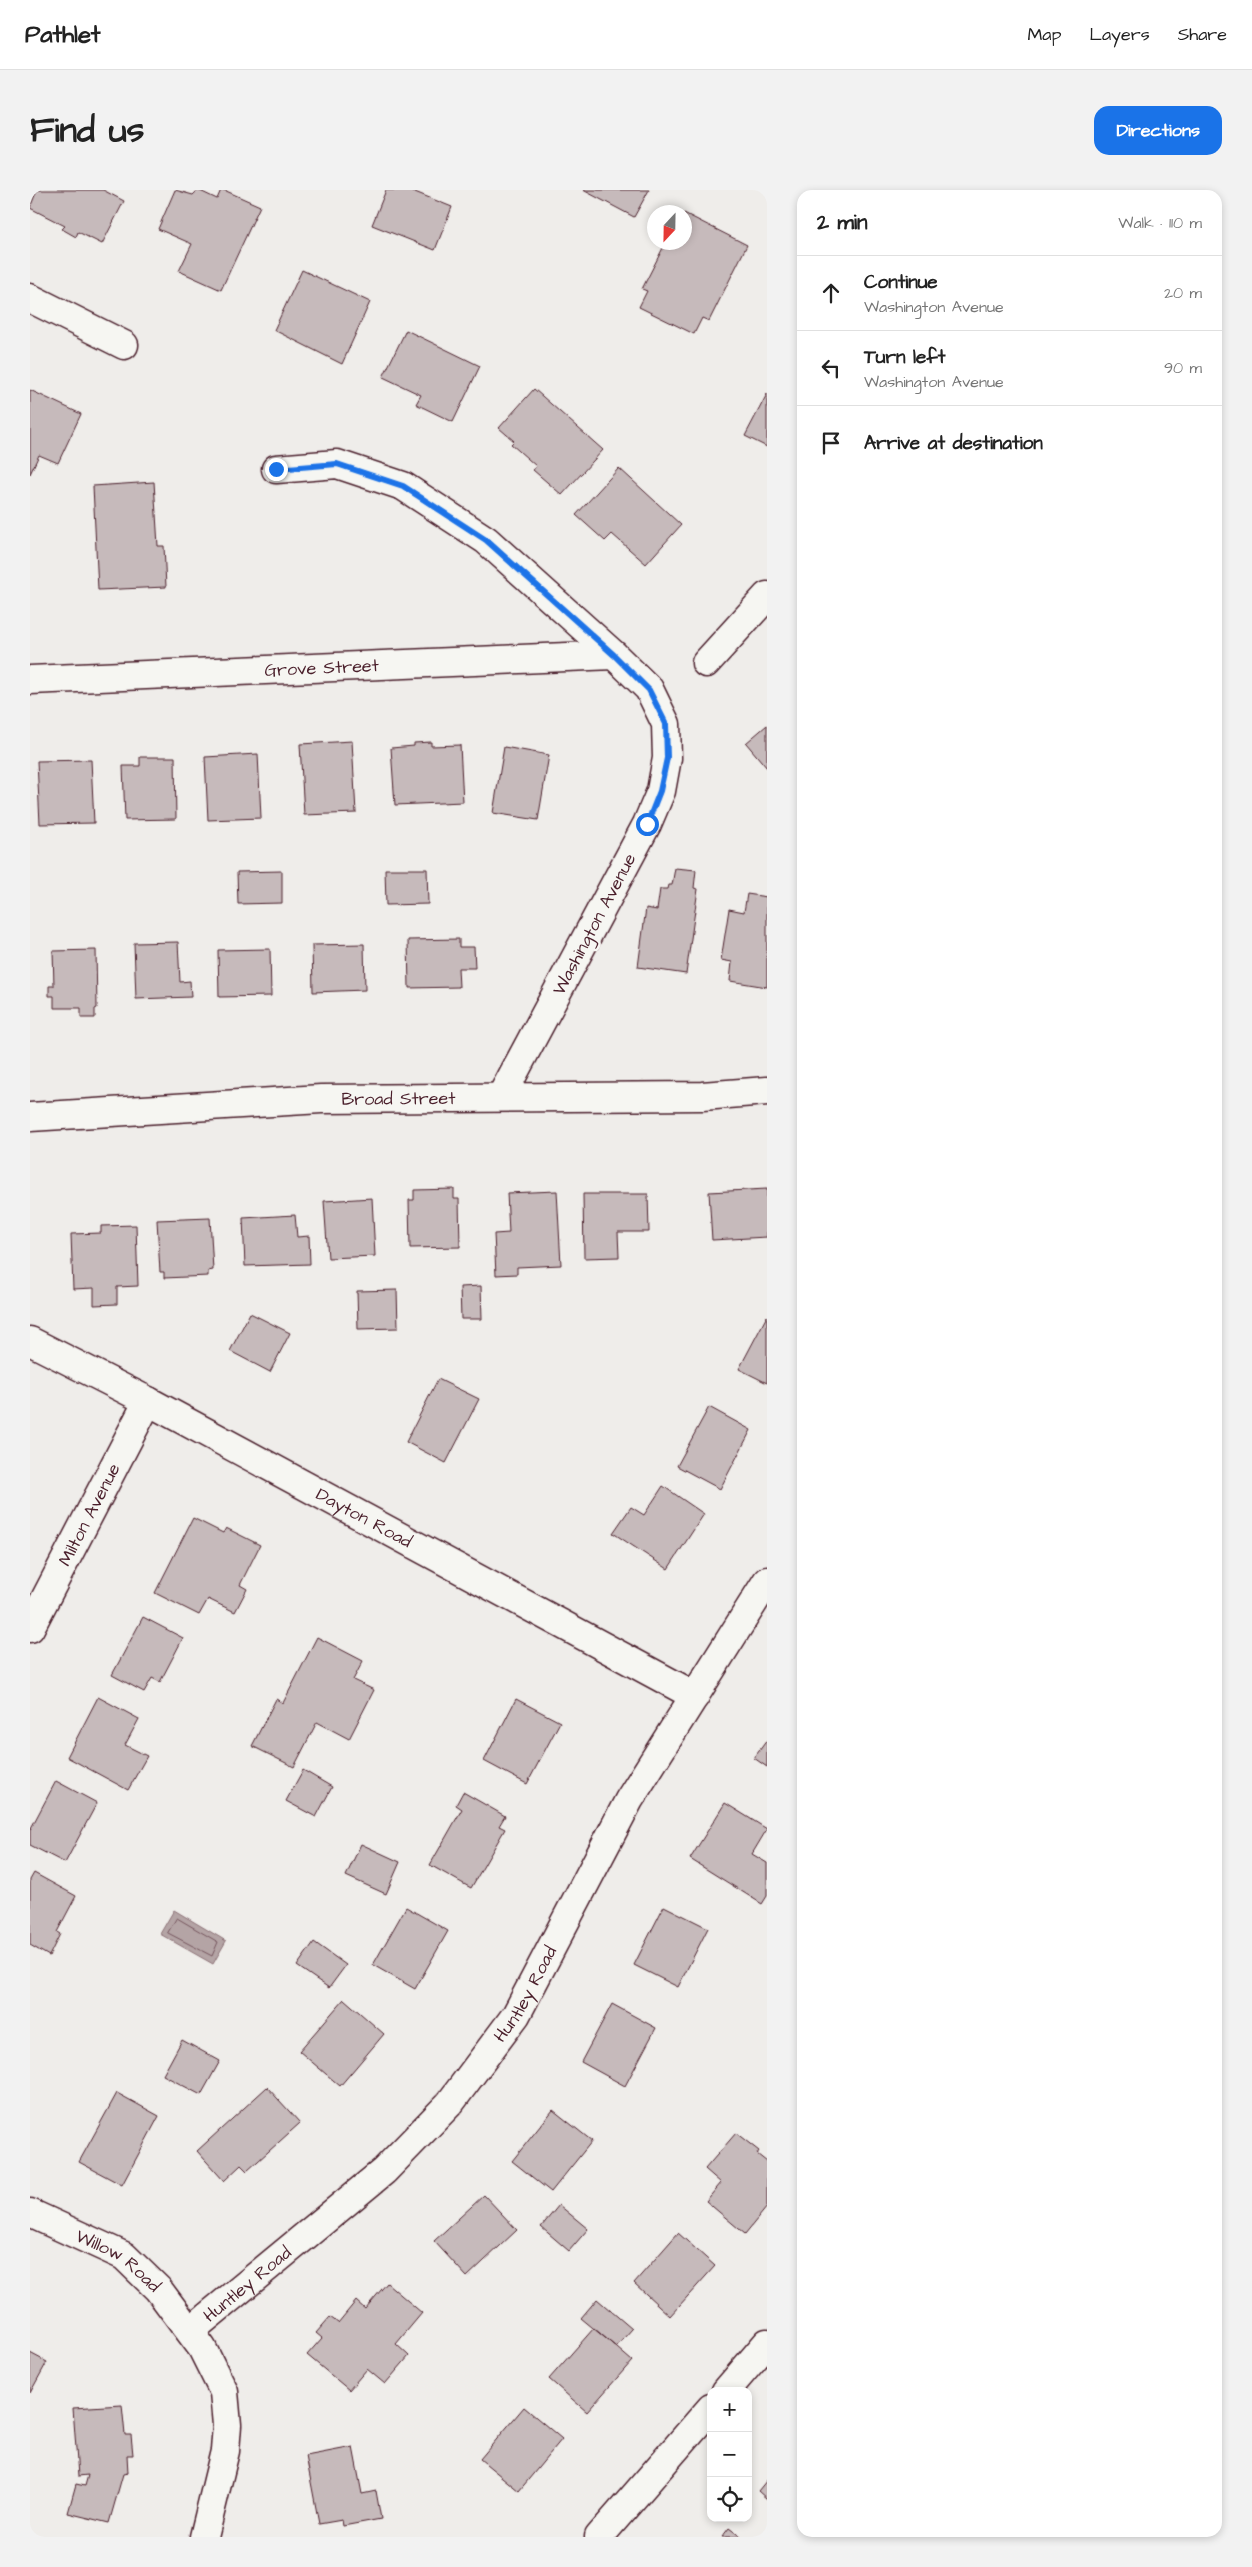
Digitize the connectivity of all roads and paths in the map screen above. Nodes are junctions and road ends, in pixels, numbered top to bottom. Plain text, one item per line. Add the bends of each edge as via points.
1 (30, 298) edge
2 (124, 345) dead end
3 (276, 469) dead end
4 (767, 596) edge
5 (614, 655) junction
6 (706, 663) dead end
7 (30, 680) edge
8 (767, 1091) edge
9 (501, 1097) junction
10 (30, 1117) edge
11 (30, 1341) edge
12 (148, 1401) junction
13 (767, 1581) edge
14 (30, 1628) edge
15 (695, 1696) junction
16 (30, 2213) edge
17 (190, 2331) junction
18 (767, 2343) edge
19 (729, 2387) edge
20 (707, 2413) edge
21 (204, 2537) edge
22 (599, 2537) edge

1 - 2 street
3 - 5 street, Washington Avenue via 337,464 403,486 486,540
4 - 6 street
5 - 7 street, Grove Street
5 - 9 street, Washington Avenue via 649,690 666,724 667,758 660,791 647,824
8 - 9 street, Broad Street via 702,1096
9 - 10 street, Broad Street via 321,1099
11 - 12 street, Dayton Road
12 - 14 street, Milton Avenue
12 - 15 street, Dayton Road
13 - 15 street, Huntley Road
15 - 17 street, Huntley Road via 629,1800 516,2015 450,2103 384,2171
16 - 17 street, Willow Road via 124,2256 158,2289
17 - 21 street, Willow Road via 224,2392 227,2425 220,2479
18 - 19 street
20 - 22 street

